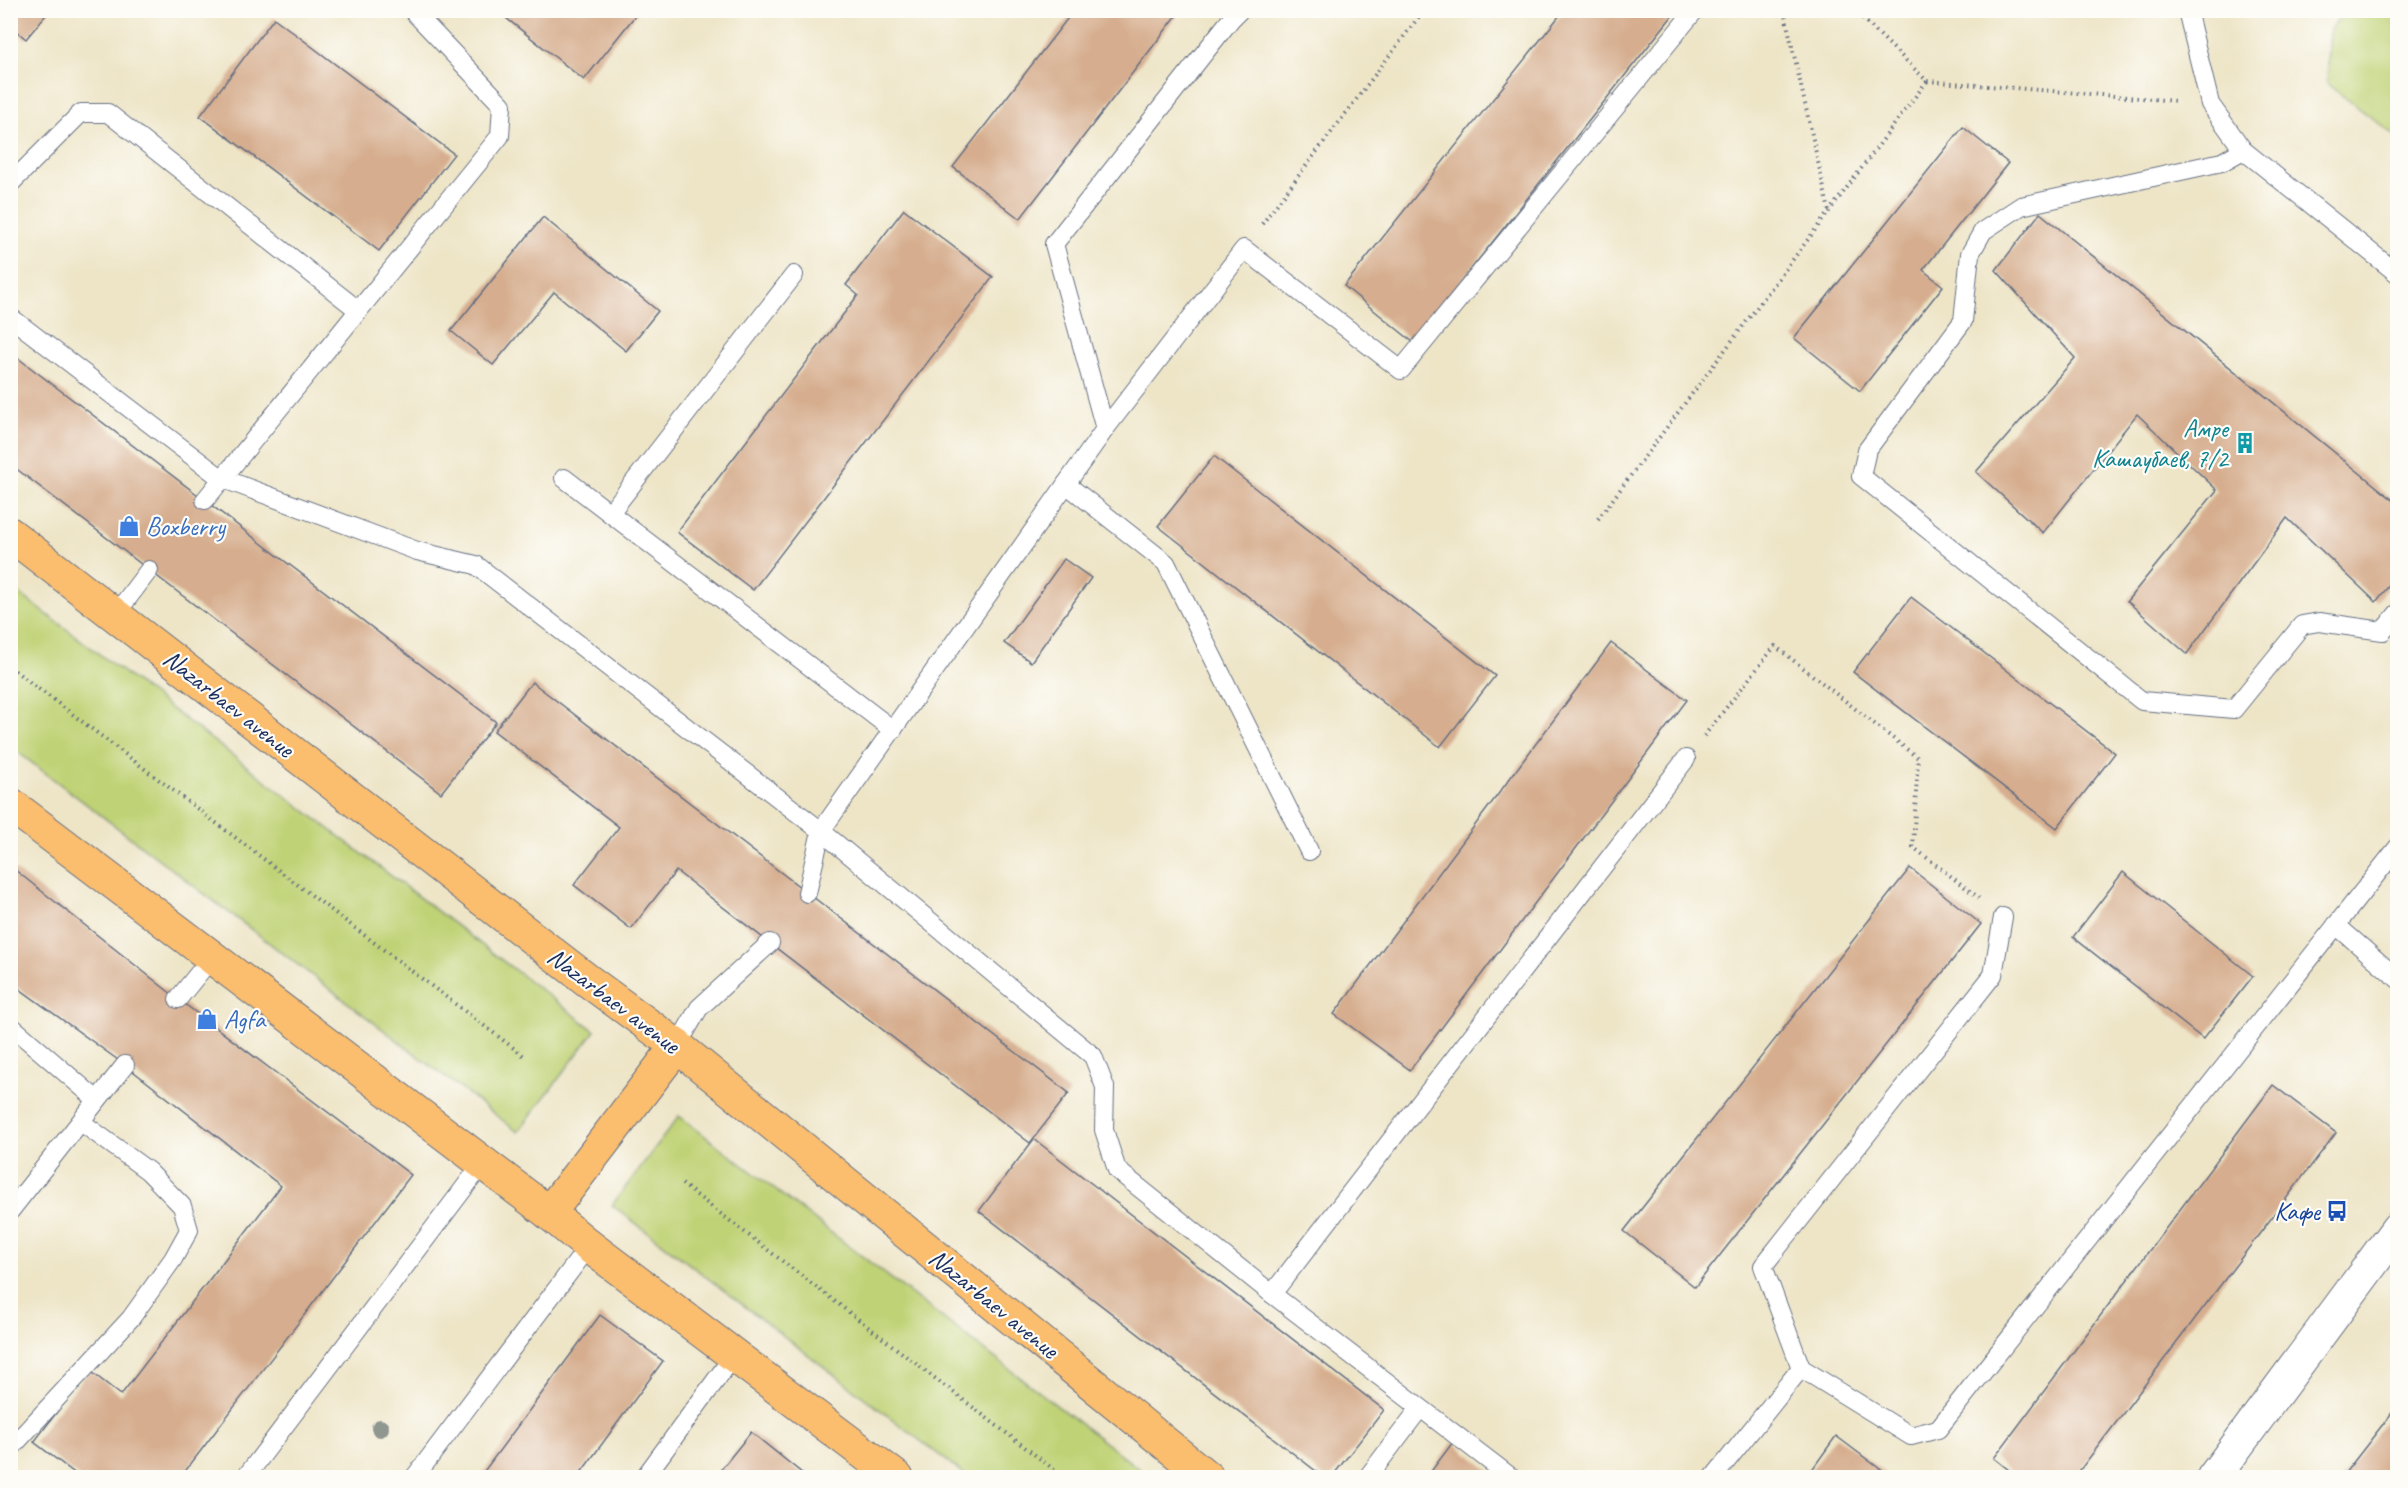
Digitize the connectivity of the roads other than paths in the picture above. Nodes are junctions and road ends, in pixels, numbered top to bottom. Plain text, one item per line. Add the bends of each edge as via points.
1 (412, 10) edge
2 (1240, 10) edge
3 (1695, 10) edge
4 (2187, 10) edge
5 (2243, 150) junction
6 (10, 184) edge
7 (2397, 274) edge
8 (794, 275) dead end
9 (358, 310) junction
10 (10, 317) edge
11 (1105, 429) junction
12 (221, 478) junction
13 (564, 478) dead end
14 (1066, 484) junction
15 (205, 500) dead end
16 (610, 513) junction
17 (10, 534) edge
18 (150, 570) dead end
19 (2397, 613) edge
20 (115, 615) junction
21 (892, 730) junction
22 (1686, 759) road end
23 (10, 804) edge
24 (821, 831) junction
25 (2397, 847) edge
26 (1309, 851) dead end
27 (807, 892) dead end
28 (2003, 917) road end
29 (2336, 925) junction
30 (770, 943) dead end
31 (212, 957) junction
32 (2397, 979) edge
33 (178, 999) dead end
34 (10, 1025) edge
35 (677, 1046) junction
36 (124, 1065) dead end
37 (97, 1100) junction
38 (81, 1122) junction
39 (483, 1163) junction
40 (10, 1211) edge
41 (549, 1213) junction
42 (2397, 1228) edge
43 (590, 1246) junction
44 (1272, 1294) junction
45 (735, 1354) junction
46 (1801, 1368) junction
47 (1420, 1408) junction
48 (10, 1449) edge
49 (245, 1478) edge
50 (414, 1478) edge
51 (644, 1478) edge
52 (897, 1478) edge
53 (1208, 1478) edge
54 (1367, 1478) edge
55 (1512, 1478) edge
56 (1713, 1478) edge
57 (2212, 1478) edge

1 - 9 lane via 502,105 500,136
2 - 11 lane via 1054,244
3 - 11 lane via 1401,369 1244,249
4 - 5 lane via 2210,104
5 - 7 lane
5 - 19 lane via 2222,162 2021,206 1983,231 1970,254 1963,321 1867,450 1861,476 2142,701 2234,709 2302,625 2319,622 2383,632
6 - 9 lane via 81,113 108,113
8 - 16 lane
9 - 12 lane
10 - 12 lane
11 - 14 lane
12 - 15 lane
12 - 24 lane via 417,551 476,565
13 - 16 lane
14 - 21 lane
14 - 26 lane via 1166,563
16 - 21 lane
17 - 20 main road, Nazarbaev avenue
18 - 20 lane
20 - 35 main road, Nazarbaev avenue
21 - 24 lane
22 - 44 lane
23 - 31 main road
24 - 27 lane
24 - 44 lane via 1093,1056 1105,1087 1104,1130 1117,1170
25 - 29 lane
28 - 46 lane via 1993,975 1763,1266
29 - 32 lane
29 - 46 lane via 1938,1429 1911,1436
30 - 35 lane via 699,1008
31 - 33 lane
31 - 39 main road
34 - 37 lane
35 - 41 main road
35 - 53 main road, Nazarbaev avenue
36 - 37 lane
37 - 38 lane
38 - 40 lane
38 - 48 lane via 148,1172 182,1206 189,1230 169,1266 131,1318
39 - 41 main road
39 - 49 lane
41 - 43 main road
42 - 57 street
43 - 45 main road
43 - 50 lane
44 - 47 lane
45 - 51 lane
45 - 52 main road
46 - 56 lane
47 - 54 lane
47 - 55 lane

